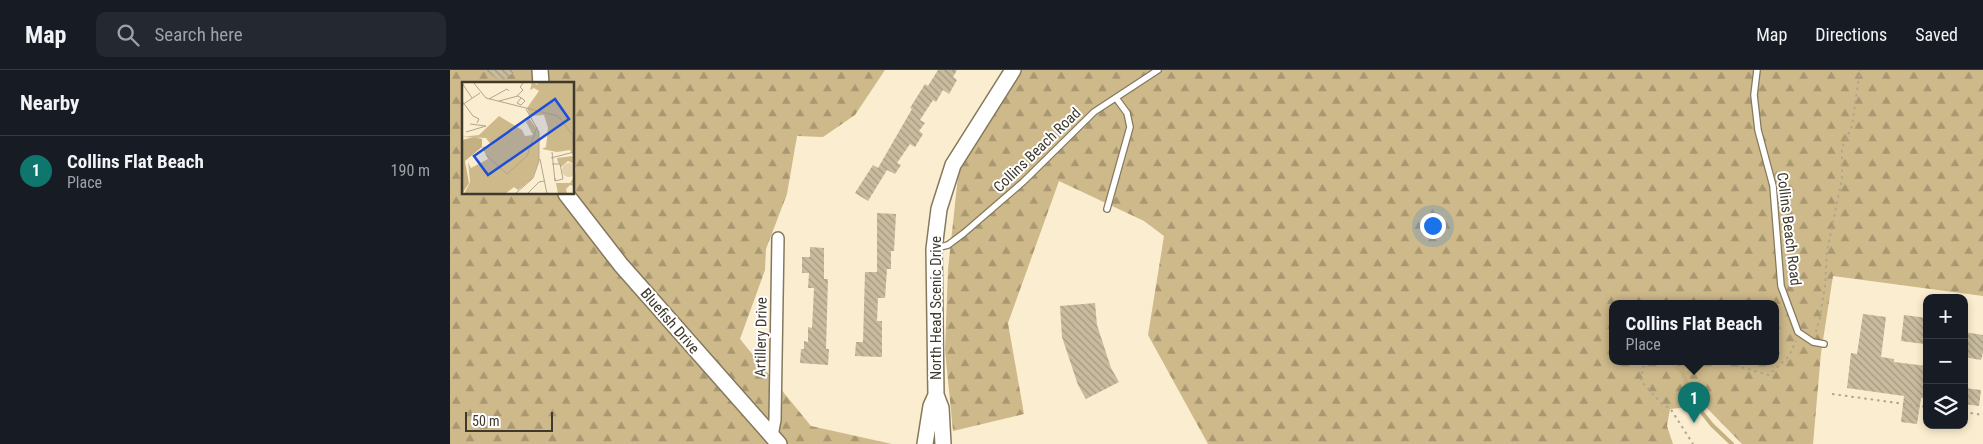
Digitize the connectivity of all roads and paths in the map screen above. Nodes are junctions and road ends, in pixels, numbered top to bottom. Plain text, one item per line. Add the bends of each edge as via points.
1 (1012, 70) edge
2 (1158, 70) edge
3 (1756, 70) edge
4 (1860, 70) edge
5 (1116, 98) junction
6 (567, 195) edge
7 (1107, 209) dead end
8 (778, 238) dead end
9 (934, 249) junction
10 (1798, 332) junction
11 (1813, 342) junction
12 (1824, 344) dead end
13 (1646, 365) edge
14 (1734, 365) edge
15 (1832, 394) dead end
16 (936, 395) junction
17 (1923, 406) edge
18 (1968, 413) edge
19 (1983, 415) edge
20 (775, 440) edge
21 (925, 444) edge
22 (943, 444) edge
23 (1693, 444) edge

1 - 9 street, North Head Scenic Drive via 953,165 939,209
2 - 5 lane, Collins Beach Road
3 - 10 lane, Collins Beach Road via 1754,95 1758,130 1773,186 1781,286
4 - 11 path via 1852,126 1842,148 1842,180
5 - 7 lane via 1127,113 1130,127
5 - 9 lane, Collins Beach Road via 1094,112 1023,182 964,233 948,245
6 - 20 street, Bluefish Drive via 621,265
8 - 20 street, Artillery Drive
9 - 16 street, North Head Scenic Drive
10 - 11 lane
10 - 14 path via 1789,356 1769,375
11 - 12 lane
13 - 23 path via 1641,381 1663,405 1670,408
15 - 17 path
16 - 21 street, North Head Scenic Drive
16 - 22 street via 941,408
18 - 19 path

